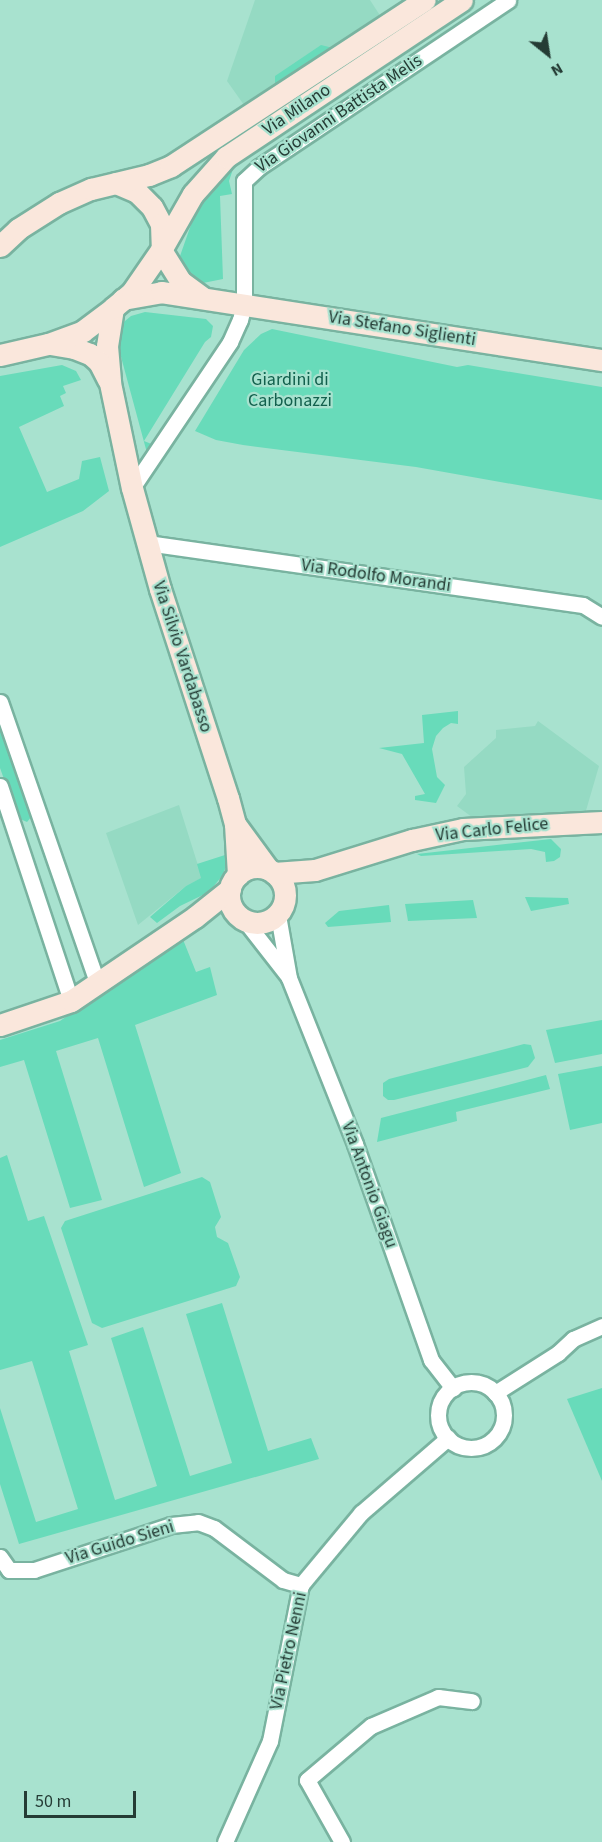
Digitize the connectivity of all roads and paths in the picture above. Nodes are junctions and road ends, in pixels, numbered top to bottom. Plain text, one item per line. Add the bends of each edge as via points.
1 (425, 0) edge
2 (462, 0) edge
3 (508, 0) edge
4 (116, 183) junction
5 (0, 246) edge
6 (162, 250) junction
7 (203, 298) junction
8 (118, 304) junction
9 (244, 304) junction
10 (48, 344) junction
11 (0, 355) edge
12 (602, 360) edge
13 (110, 383) junction
14 (132, 488) junction
15 (147, 543) junction
16 (602, 617) edge
17 (0, 702) edge
18 (3, 720) edge
19 (0, 786) edge
20 (602, 822) edge
21 (235, 824) junction
22 (43, 827) junction
23 (17, 836) junction
24 (315, 870) junction
25 (271, 871) junction
26 (234, 882) junction
27 (286, 894) junction
28 (278, 915) junction
29 (195, 917) junction
30 (241, 918) junction
31 (86, 954) junction
32 (60, 964) junction
33 (289, 978) junction
34 (98, 985) junction
35 (70, 1001) junction
36 (0, 1025) edge
37 (602, 1326) edge
38 (453, 1388) junction
39 (495, 1393) junction
40 (447, 1438) junction
41 (0, 1557) edge
42 (302, 1585) junction
43 (472, 1701) dead end
44 (225, 1842) edge
45 (342, 1842) edge

1 - 4 main road, Via Milano via 171,166
2 - 6 main road, Via Milano via 226,157 193,194
3 - 9 street, Via Giovanni Battista Melis via 259,167 244,181
4 - 5 main road, Via Milano via 59,202
4 - 6 main road via 137,192 152,207 161,225
6 - 7 main road via 180,280
6 - 8 main road, Via Milano
7 - 8 main road, Via Stefano Siglienti via 161,292
7 - 9 main road, Via Stefano Siglienti
8 - 10 main road via 83,331
8 - 13 main road, Via Silvio Vardabasso via 107,346
9 - 12 main road, Via Stefano Siglienti
9 - 14 street via 230,342
10 - 11 main road
10 - 13 main road, Via Silvio Vardabasso via 90,354
13 - 14 main road, Via Silvio Vardabasso
14 - 15 main road, Via Silvio Vardabasso
15 - 16 street, Via Rodolfo Morandi via 584,605
15 - 21 main road, Via Silvio Vardabasso
17 - 18 street
18 - 22 street
19 - 23 street
20 - 24 main road, Via Carlo Felice via 463,829 412,840
21 - 25 main road, Via Silvio Vardabasso
21 - 26 main road, Via Silvio Vardabasso
22 - 23 street
22 - 31 street
23 - 32 street
24 - 25 main road, Via Carlo Felice
24 - 27 main road, Via Carlo Felice
25 - 26 main road via 252,867
25 - 27 main road
26 - 29 main road
26 - 30 main road via 231,906
27 - 28 main road
28 - 30 main road via 262,923
28 - 33 street, Via Antonio Giagu
29 - 30 main road
29 - 34 main road
30 - 33 street, Via Antonio Giagu
31 - 32 street
31 - 34 street
32 - 35 street
33 - 38 street, Via Antonio Giagu via 355,1144 431,1360
34 - 35 main road
35 - 36 main road
37 - 39 street via 573,1338 558,1353
38 - 39 street via 470,1383
38 - 40 street via 438,1412
39 - 40 street via 504,1410 504,1420 495,1438 477,1448 456,1445
40 - 42 street, Via Pietro Nenni via 361,1513
41 - 42 street, Via Guido Sieni via 9,1570 34,1570 171,1525 198,1522 214,1528 283,1580
42 - 44 street, Via Pietro Nenni via 270,1741
43 - 45 street via 438,1698 371,1726 307,1780

